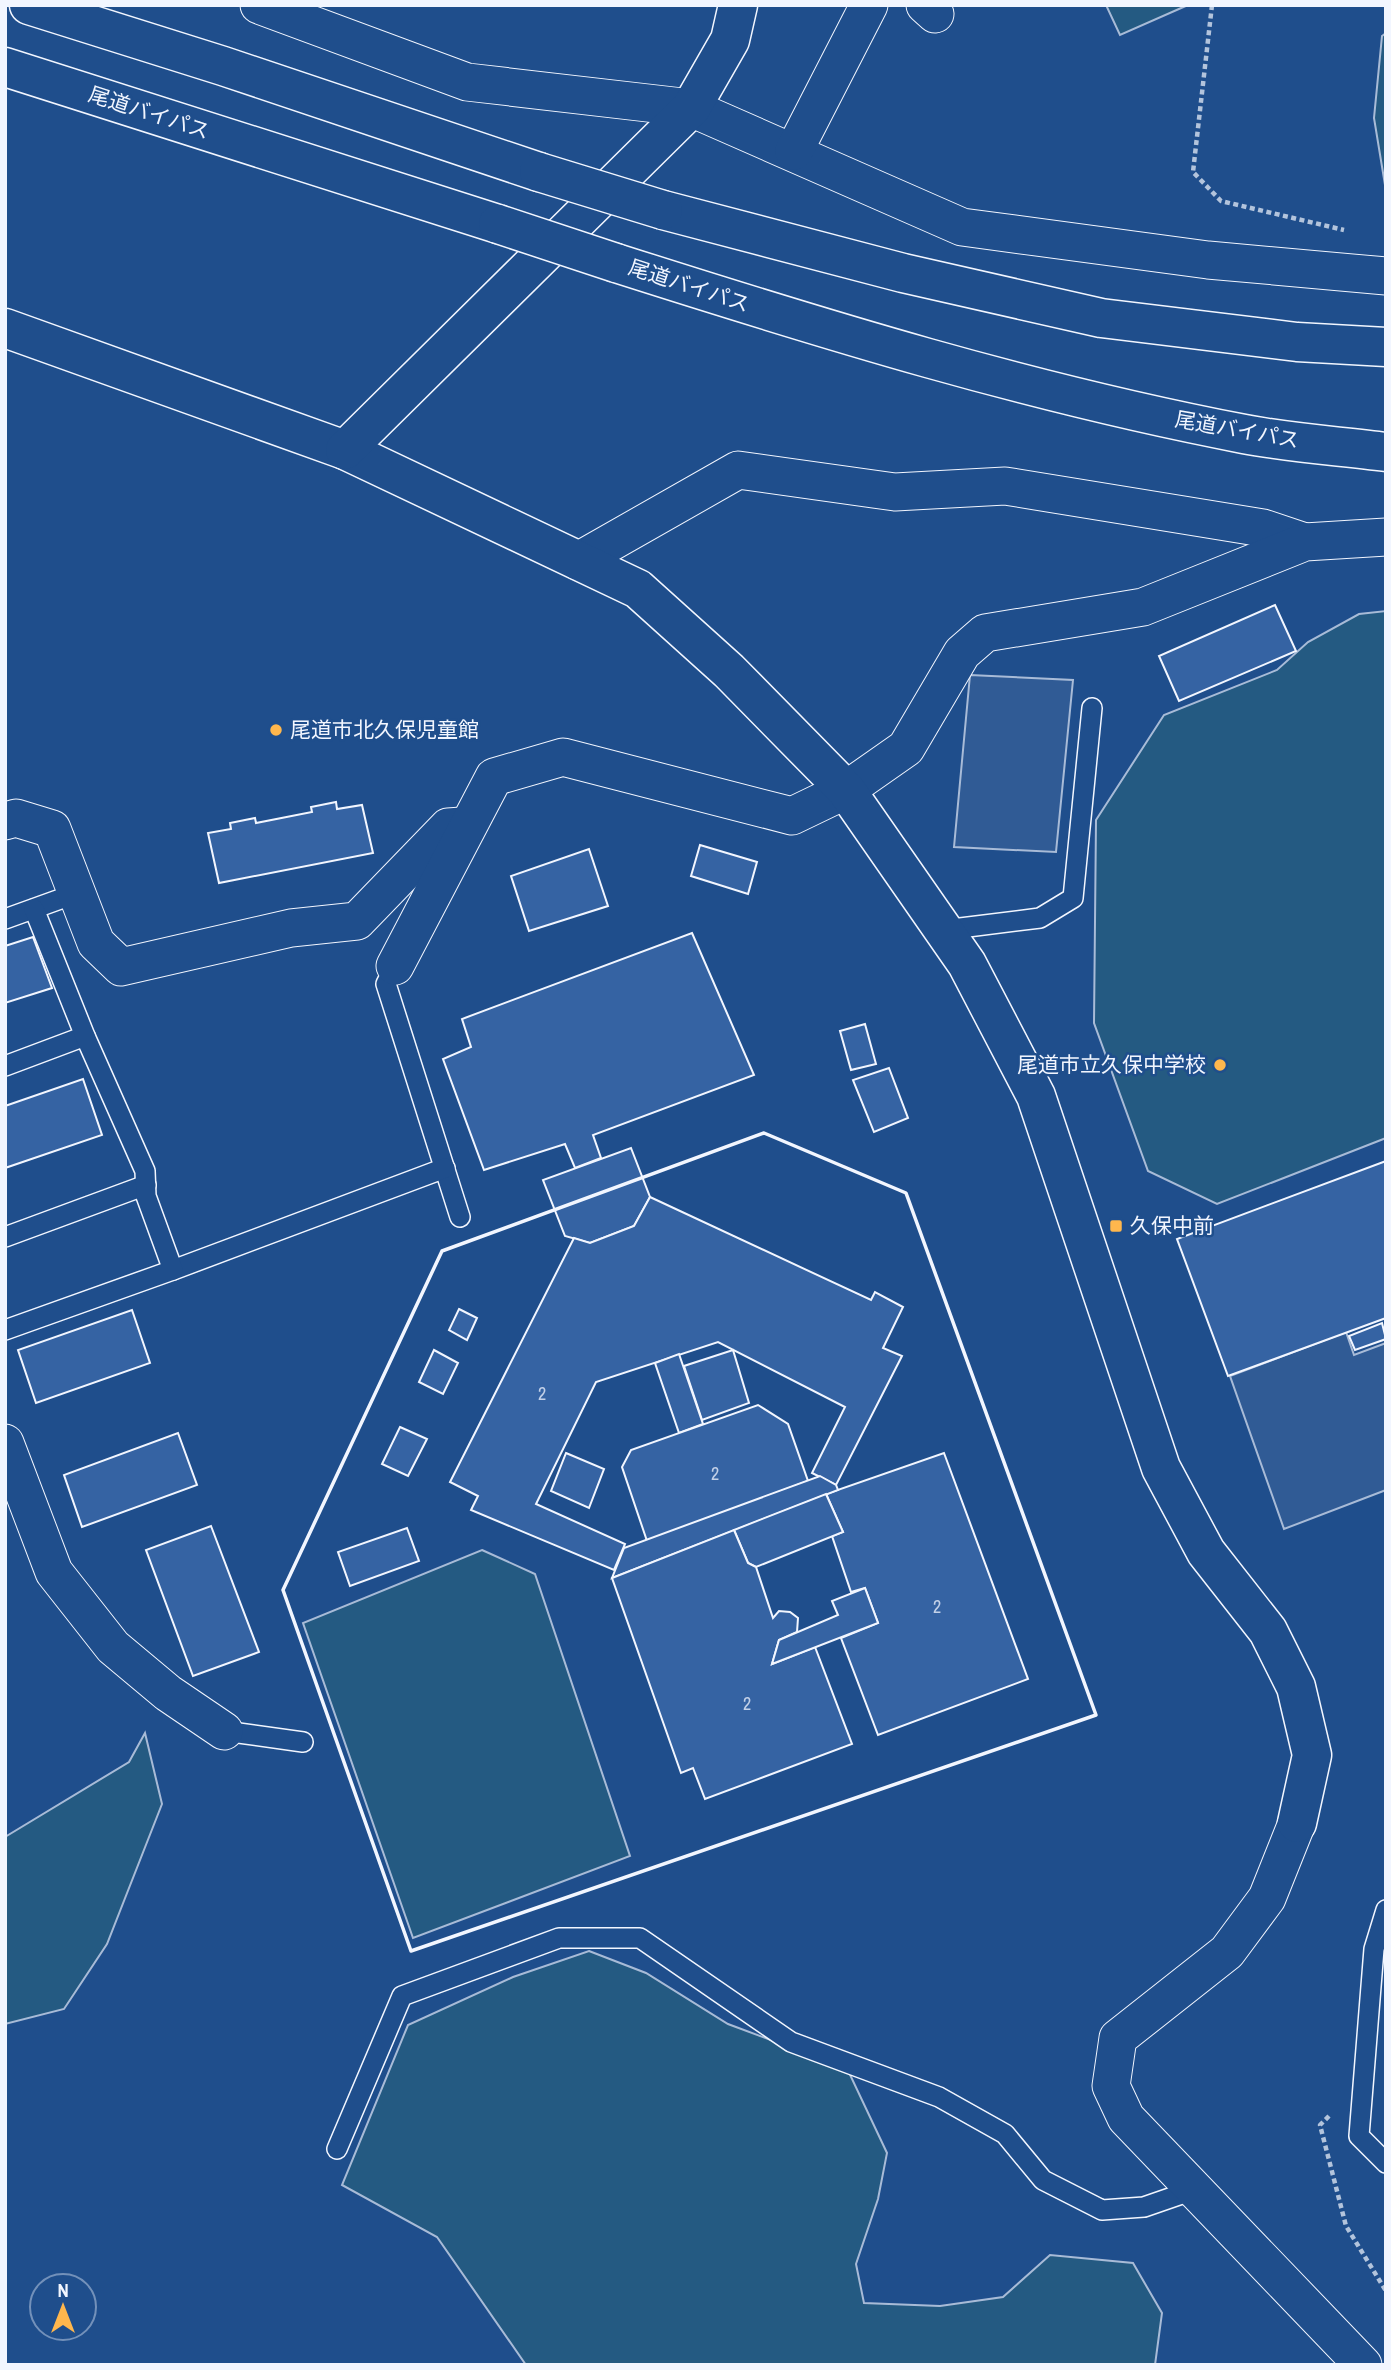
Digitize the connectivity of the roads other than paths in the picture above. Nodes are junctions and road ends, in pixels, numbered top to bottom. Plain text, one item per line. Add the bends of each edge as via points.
1 (29, 5) edge
2 (258, 5) edge
3 (738, 5) edge
4 (869, 5) edge
5 (5, 67) edge
6 (691, 108) junction
7 (794, 151) junction
8 (1386, 276) edge
9 (5, 328) edge
10 (1386, 347) edge
11 (345, 450) junction
12 (1386, 452) edge
13 (1386, 537) edge
14 (1305, 542) junction
15 (579, 561) junction
16 (1092, 708) dead end
17 (846, 790) junction
18 (5, 821) edge
19 (466, 825) junction
20 (77, 893) junction
21 (34, 909) junction
22 (5, 919) edge
23 (944, 930) junction
24 (395, 966) joint
25 (85, 1037) junction
26 (5, 1066) edge
27 (445, 1168) junction
28 (146, 1185) junction
29 (460, 1217) dead end
30 (5, 1237) edge
31 (173, 1270) junction
32 (5, 1330) edge
33 (5, 1443) edge
34 (225, 1731) joint
35 (303, 1742) dead end
36 (1297, 1824) joint
37 (1386, 1910) edge
38 (337, 2149) dead end
39 (1386, 2163) edge
40 (1196, 2189) junction
41 (1363, 2365) edge

1 - 10 main road, bridge via 538,172 903,273 1101,318 1297,342
2 - 6 street via 467,82
3 - 6 main road via 730,40
4 - 7 street
5 - 12 main road, 尾道バイパス, bridge via 941,364 1247,435
6 - 7 street
6 - 11 main road
7 - 8 street via 962,228 1208,260
9 - 11 main road
11 - 15 main road
13 - 14 street
14 - 15 street via 1263,528 1005,486 895,492 738,470
14 - 17 street via 1143,607 985,633 962,653 906,748
15 - 17 main road via 638,589 729,671
16 - 23 lane via 1073,898 1040,918
17 - 19 street via 792,816 562,757 494,777
17 - 23 main road
18 - 20 street via 16,818 52,829
19 - 20 street via 449,827 357,921 290,929 121,967 96,943
19 - 24 street
20 - 21 lane
21 - 22 lane
21 - 25 lane
23 - 36 main road via 967,964 1036,1096 1161,1468 1206,1552 1268,1631 1296,1687 1312,1755
24 - 27 lane via 386,984
25 - 26 lane
25 - 28 lane via 145,1171
27 - 29 lane
27 - 31 lane
28 - 30 lane
28 - 31 lane
31 - 32 lane
33 - 34 street via 54,1572 113,1647 168,1693
34 - 35 lane
36 - 40 street via 1267,1898 1227,1952 1118,2038 1111,2086 1126,2118
37 - 39 lane via 1374,1949 1359,2136
38 - 40 lane via 402,1996 559,1938 640,1938 791,2042 939,2097 1005,2134 1042,2180 1102,2210 1144,2207
40 - 41 street

